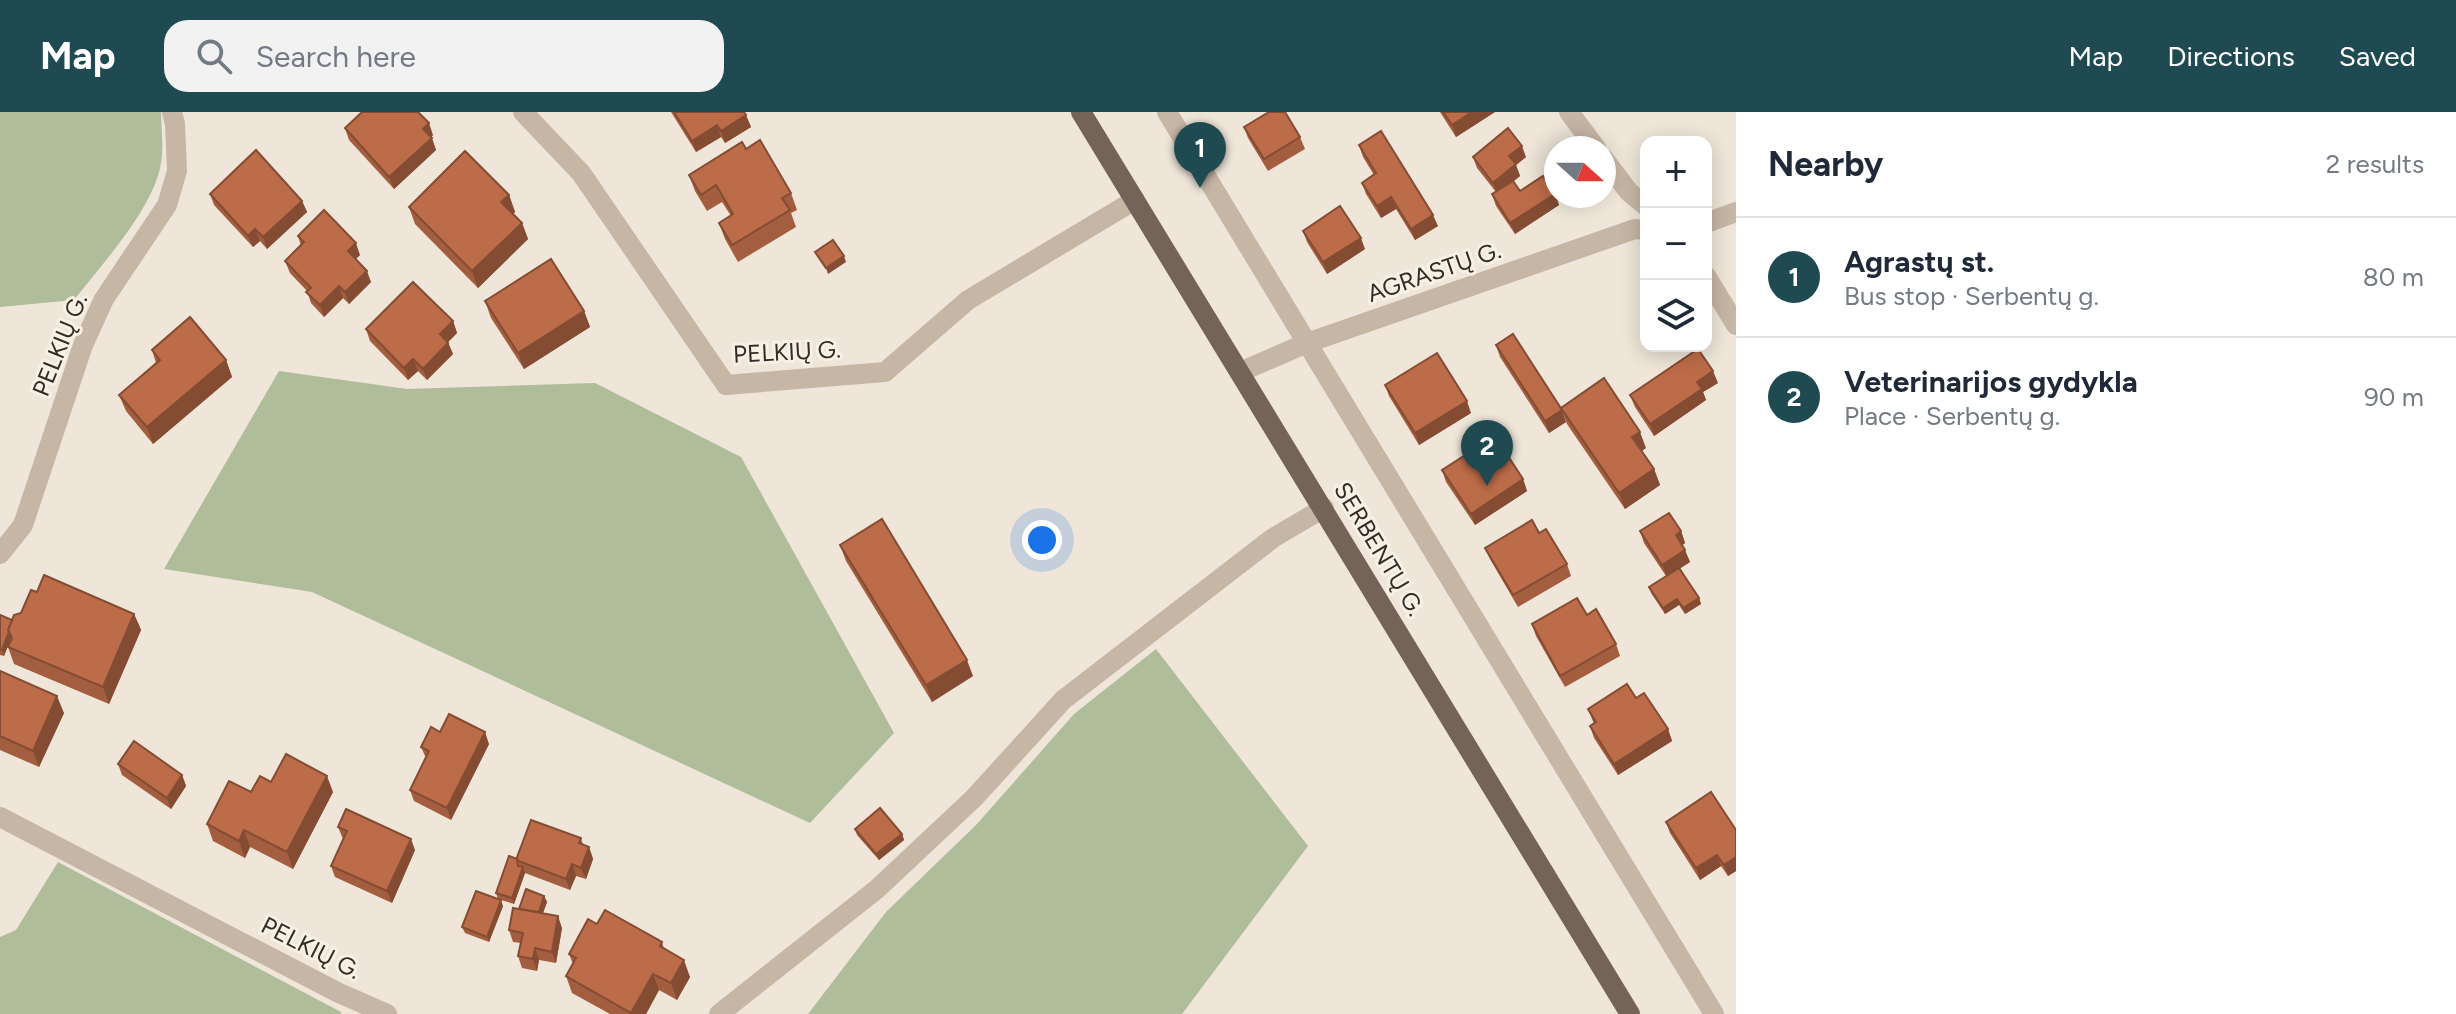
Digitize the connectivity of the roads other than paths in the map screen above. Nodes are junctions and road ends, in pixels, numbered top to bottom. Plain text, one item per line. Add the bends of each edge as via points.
1 (172, 112) edge
2 (523, 112) edge
3 (1081, 112) edge
4 (1167, 112) edge
5 (1569, 112) edge
6 (1587, 136) edge
7 (1616, 175) edge
8 (1135, 200) junction
9 (1640, 201) edge
10 (1736, 212) edge
11 (1712, 221) edge
12 (1640, 229) edge
13 (1708, 280) edge
14 (1736, 325) edge
15 (1307, 343) junction
16 (1240, 372) junction
17 (1324, 508) junction
18 (0, 554) edge
19 (0, 817) edge
20 (387, 1014) edge
21 (719, 1014) edge
22 (1630, 1014) edge
23 (1714, 1014) edge

1 - 18 street, PELKIŲ G. via 177,171 167,205 104,299 83,345 23,525
2 - 8 street, PELKIŲ G. via 581,173 726,385 885,372 968,300
3 - 8 main road, SERBENTŲ G.
4 - 15 street
5 - 6 street
7 - 9 street
8 - 16 main road, SERBENTŲ G.
10 - 11 street
12 - 15 street, AGRASTŲ G.
13 - 14 street
15 - 16 street, AGRASTŲ G.
15 - 23 street
16 - 17 main road, SERBENTŲ G.
17 - 21 street via 1273,538 1063,700 974,798 877,889
17 - 22 main road, SERBENTŲ G.
19 - 20 street, PELKIŲ G.

